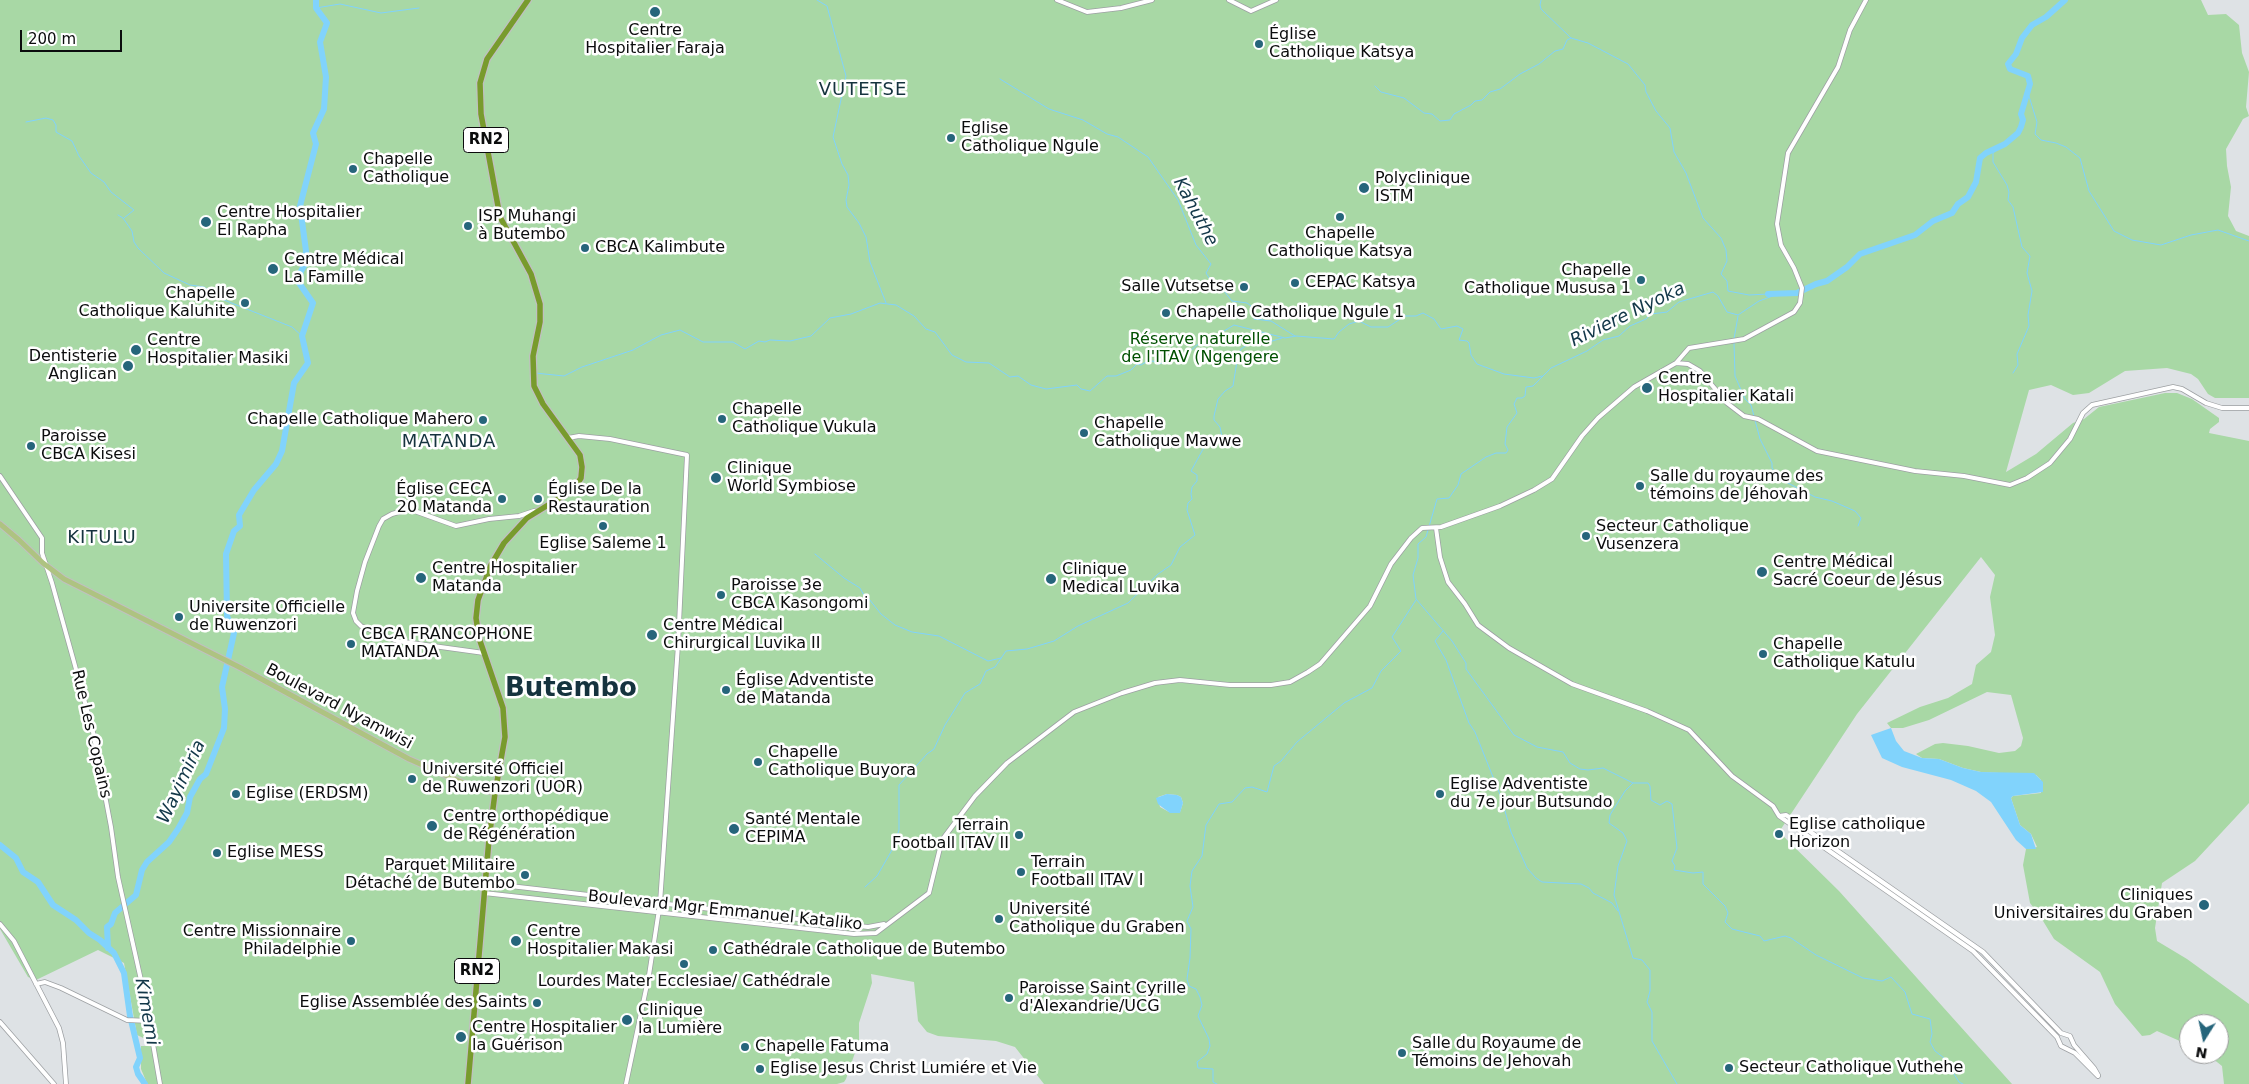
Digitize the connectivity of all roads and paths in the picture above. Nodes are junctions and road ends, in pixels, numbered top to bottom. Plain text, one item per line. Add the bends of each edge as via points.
1 (528, 0) edge
2 (1057, 0) edge
3 (1152, 0) edge
4 (1229, 0) edge
5 (1276, 0) edge
6 (1866, 0) edge
7 (1676, 363) junction
8 (2249, 408) edge
9 (568, 438) junction
10 (0, 476) edge
11 (541, 509) junction
12 (0, 524) edge
13 (1436, 528) junction
14 (48, 568) junction
15 (484, 653) junction
16 (495, 793) junction
17 (1779, 816) junction
18 (484, 883) junction
19 (484, 893) junction
20 (660, 903) junction
21 (659, 913) junction
22 (0, 924) edge
23 (886, 924) junction
24 (36, 984) junction
25 (149, 1021) junction
26 (0, 1022) edge
27 (2061, 1033) junction
28 (2057, 1037) junction
29 (2074, 1045) junction
30 (2070, 1049) junction
31 (54, 1084) edge
32 (66, 1084) edge
33 (160, 1084) edge
34 (468, 1084) edge
35 (626, 1084) edge

1 - 9 highway, RN2 via 487,59 480,83 480,102 500,217 531,274 540,304 533,356 534,386
2 - 3 street via 1087,12
4 - 5 street via 1251,11
6 - 7 street via 1850,30 1838,67 1788,153 1778,235 1802,290 1800,303 1794,312 1750,337 1689,348
7 - 8 street via 1688,364 1700,371 1727,403 1744,416 1758,419 1817,451 1914,472 1964,476 2010,485 2050,463 2070,439 2082,413 2092,405 2173,387 2182,388 2213,406
7 - 13 street via 1634,388 1598,418 1552,479 1500,506
9 - 11 highway, RN2 via 580,455 580,478 574,489
9 - 20 street via 610,439 687,455
10 - 14 street, Rue Les Copains via 42,538 40,546
11 - 15 highway, RN2 via 527,518 504,543 484,580 476,618
11 - 15 street via 519,516 456,526 409,510 392,514 383,519 369,550 354,602 354,617 361,626 397,641
12 - 14 main road, Boulevard Nyamwisi
13 - 17 street via 1448,582 1478,625 1508,648 1572,684 1689,730 1732,776 1773,806
13 - 23 street via 1428,527 1411,538 1390,564 1370,606 1320,664 1290,682 1271,685 1180,680 1155,683 1074,712 1060,721 1007,763 975,796 942,840 928,893
14 - 16 main road, Boulevard Nyamwisi via 428,768
14 - 25 street, Rue Les Copains via 93,732 114,856
15 - 16 highway, RN2 via 501,701 505,726
16 - 18 highway, RN2
17 - 27 street via 1786,815 1972,944 2004,972
17 - 28 street via 1974,952
18 - 19 highway, RN2
18 - 20 street, Boulevard Mgr Emmanuel Kataliko
19 - 21 street, Boulevard Mgr Emmanuel Kataliko
19 - 34 highway, RN2
20 - 21 street
20 - 23 street, Boulevard Mgr Emmanuel Kataliko via 868,927
21 - 23 street, Boulevard Mgr Emmanuel Kataliko via 854,934 876,933
21 - 35 street
22 - 24 street via 14,941
24 - 25 street via 44,982 61,988 127,1020
24 - 32 street via 59,1028
25 - 33 street
26 - 31 street
27 - 28 street
27 - 29 street via 2070,1036
28 - 30 street via 2064,1049
29 - 30 street
29 - 30 street via 2098,1076

